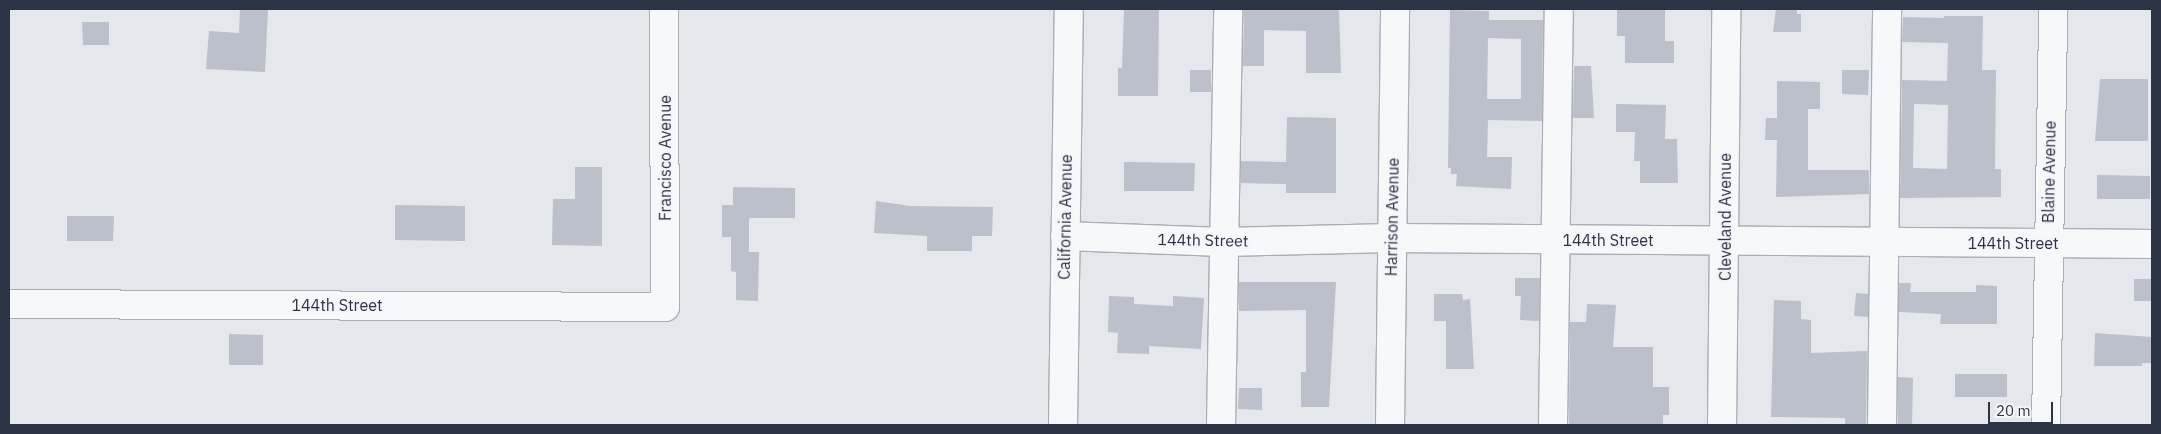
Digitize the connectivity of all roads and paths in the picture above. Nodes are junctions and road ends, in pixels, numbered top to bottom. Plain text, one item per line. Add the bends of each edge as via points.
1 (664, 9) edge
2 (1069, 9) edge
3 (1228, 9) edge
4 (1395, 9) edge
5 (1559, 9) edge
6 (1726, 9) edge
7 (1887, 9) edge
8 (2053, 9) edge
9 (1064, 236) junction
10 (1391, 238) junction
11 (1555, 239) junction
12 (1725, 241) junction
13 (1223, 242) junction
14 (1883, 242) junction
15 (2048, 243) junction
16 (2152, 244) edge
17 (9, 304) edge
18 (665, 307) joint
19 (1063, 425) edge
20 (1221, 425) edge
21 (1390, 425) edge
22 (1553, 425) edge
23 (1722, 425) edge
24 (1882, 425) edge
25 (2046, 425) edge

1 - 18 street, Francisco Avenue
2 - 9 street, California Avenue
3 - 13 street
4 - 10 street, Harrison Avenue
5 - 11 street
6 - 12 street, Cleveland Avenue
7 - 14 street
8 - 15 street, Blaine Avenue
9 - 13 street, 144th Street
9 - 19 street, California Avenue
10 - 11 street, 144th Street
10 - 13 street, 144th Street
10 - 21 street, Harrison Avenue
11 - 12 street, 144th Street
11 - 22 street
12 - 14 street, 144th Street
12 - 23 street, Cleveland Avenue
13 - 20 street
14 - 15 street, 144th Street
14 - 24 street
15 - 16 street, 144th Street
15 - 25 street, Blaine Avenue
17 - 18 street, 144th Street

